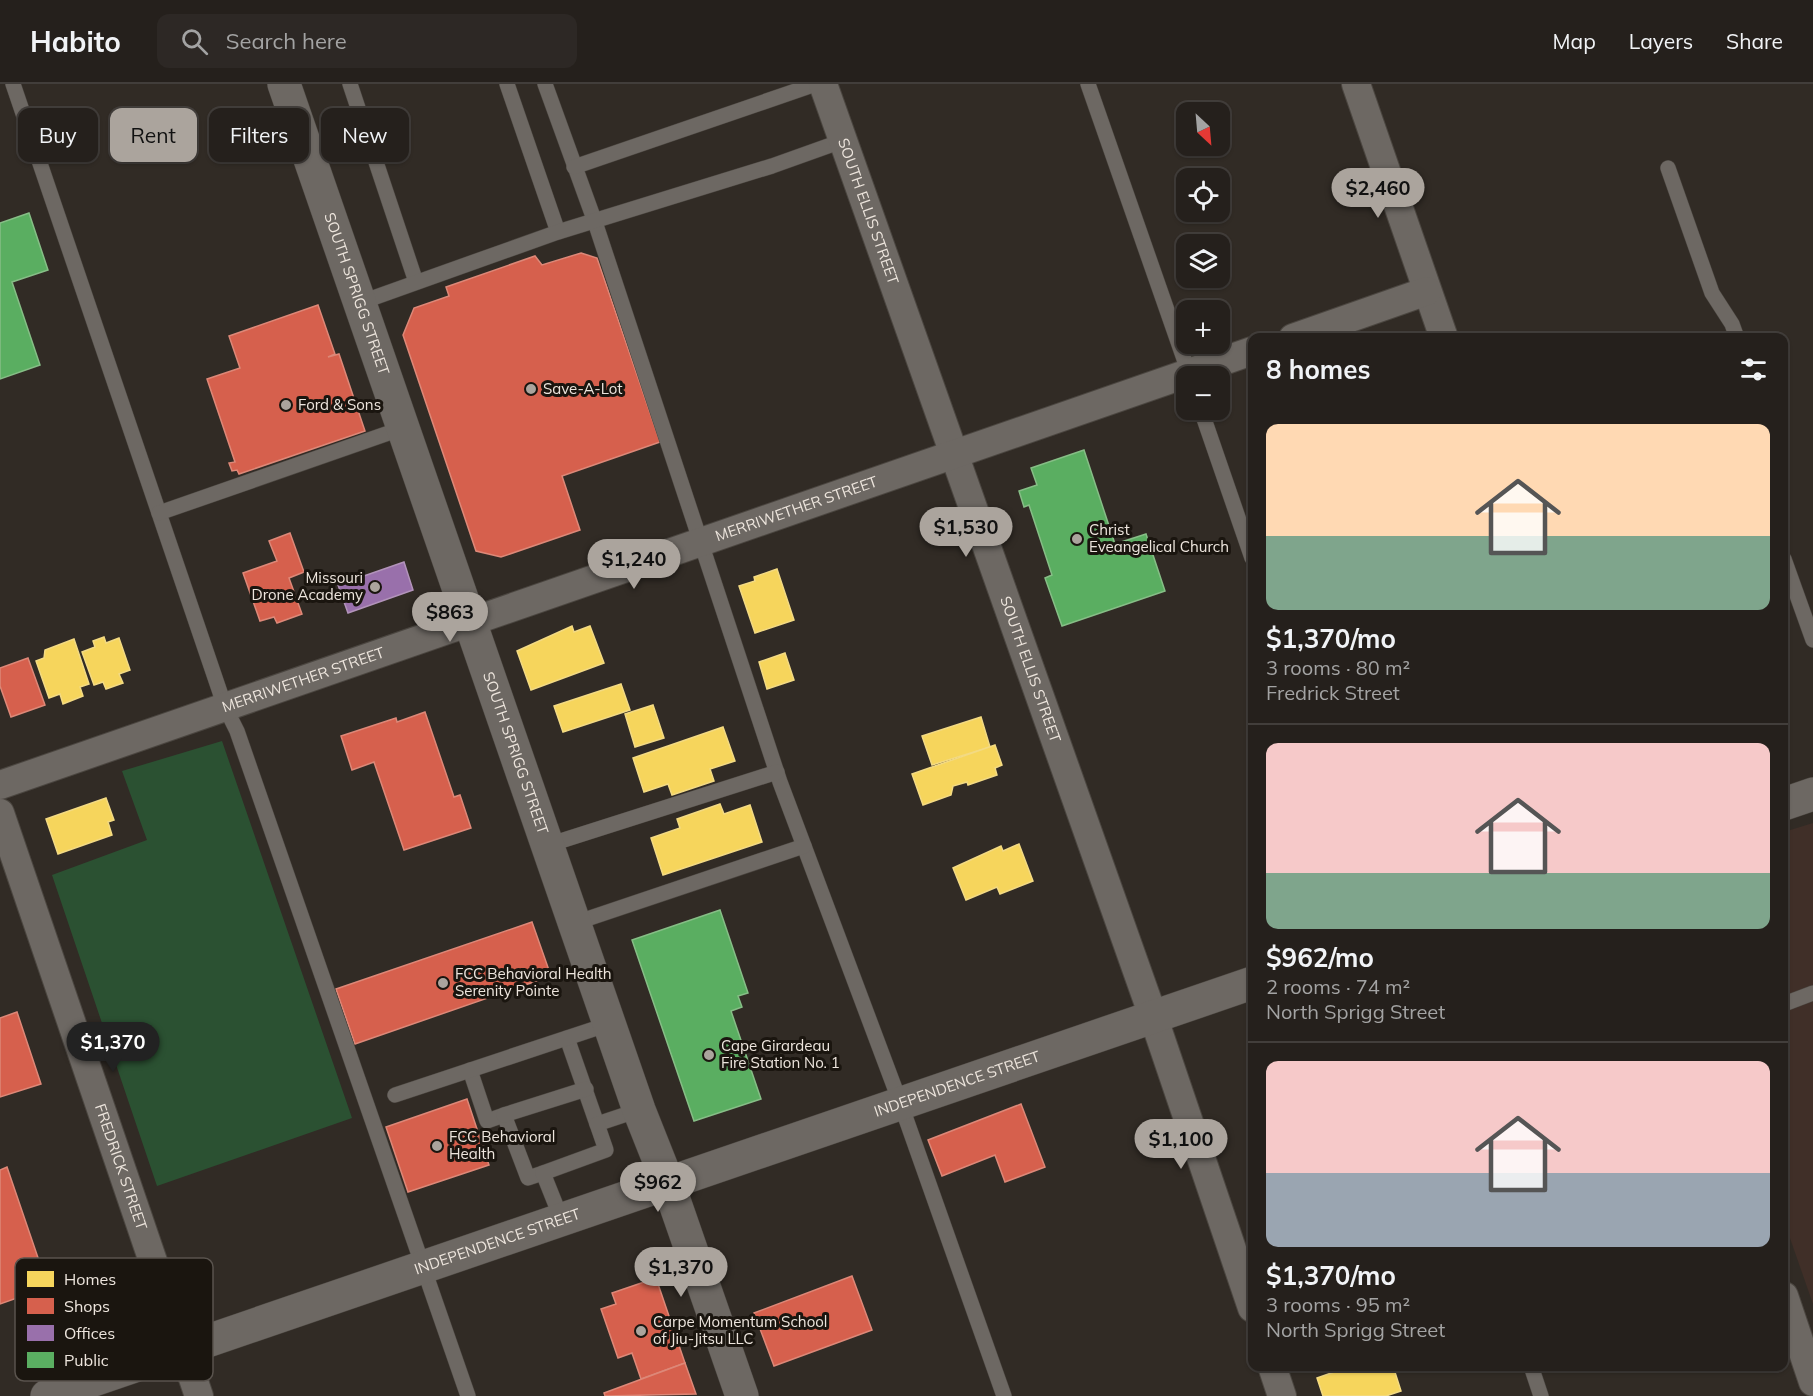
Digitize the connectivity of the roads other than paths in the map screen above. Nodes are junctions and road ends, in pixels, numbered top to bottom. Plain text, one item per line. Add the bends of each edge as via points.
1 (13, 84) edge
2 (350, 84) edge
3 (507, 84) edge
4 (545, 84) edge
5 (816, 84) edge
6 (823, 84) edge
7 (1088, 84) edge
8 (1356, 84) edge
9 (286, 85) edge
10 (842, 141) junction
11 (574, 167) junction
12 (1668, 168) dead end
13 (595, 222) junction
14 (558, 232) junction
15 (416, 282) junction
16 (1427, 291) junction
17 (359, 303) junction
18 (1307, 333) edge
19 (1442, 333) edge
20 (1735, 333) edge
21 (1248, 353) edge
22 (1187, 366) edge
23 (1213, 366) edge
24 (1176, 380) edge
25 (1205, 420) edge
26 (403, 428) junction
27 (954, 455) junction
28 (159, 513) junction
29 (702, 542) junction
30 (1248, 546) edge
31 (1788, 570) edge
32 (469, 622) junction
33 (1813, 640) edge
34 (225, 707) junction
35 (777, 772) junction
36 (0, 785) edge
37 (1813, 794) edge
38 (1788, 803) edge
39 (0, 813) edge
40 (548, 845) junction
41 (804, 846) junction
42 (575, 923) junction
43 (1248, 984) edge
44 (1813, 993) edge
45 (1788, 1002) edge
46 (1154, 1016) junction
47 (609, 1024) junction
48 (567, 1038) junction
49 (470, 1070) junction
50 (586, 1089) junction
51 (395, 1095) dead end
52 (900, 1102) junction
53 (639, 1110) junction
54 (504, 1115) junction
55 (597, 1124) junction
56 (543, 1173) junction
57 (668, 1182) junction
58 (561, 1218) junction
59 (151, 1258) edge
60 (422, 1266) junction
61 (1248, 1296) edge
62 (1788, 1308) edge
63 (213, 1338) edge
64 (1274, 1371) edge
65 (1534, 1371) edge
66 (97, 1381) edge
67 (194, 1381) edge
68 (1813, 1382) edge
69 (65, 1393) edge
70 (199, 1396) edge
71 (468, 1396) edge
72 (742, 1396) edge
73 (1004, 1396) edge
74 (1282, 1396) edge
75 (1542, 1396) edge

1 - 28 lane
2 - 15 lane
3 - 14 lane
4 - 11 lane
5 - 11 lane
6 - 10 street, SOUTH ELLIS STREET
7 - 22 lane
8 - 16 street
9 - 17 main road, SOUTH SPRIGG STREET
10 - 13 lane
10 - 27 street, SOUTH ELLIS STREET
11 - 13 lane
12 - 20 lane via 1712,293
13 - 14 lane
13 - 29 lane
14 - 15 lane
15 - 17 lane
16 - 18 street
16 - 19 street
17 - 26 main road, SOUTH SPRIGG STREET
21 - 23 street, MERRIWETHER STREET
24 - 27 street, MERRIWETHER STREET
25 - 30 lane
26 - 28 lane
26 - 32 main road, SOUTH SPRIGG STREET
27 - 29 street, MERRIWETHER STREET
27 - 46 street, SOUTH ELLIS STREET
28 - 34 lane
29 - 32 street, MERRIWETHER STREET
29 - 35 lane
31 - 33 lane
32 - 34 street, MERRIWETHER STREET
32 - 40 main road, SOUTH SPRIGG STREET
34 - 36 street, MERRIWETHER STREET
34 - 60 lane via 237,731
35 - 40 lane
35 - 41 lane
37 - 38 main road
39 - 59 street, FREDRICK STREET
40 - 42 main road, SOUTH SPRIGG STREET
41 - 42 lane
41 - 52 lane
42 - 47 main road, SOUTH SPRIGG STREET
43 - 46 main road, INDEPENDENCE STREET
44 - 45 lane
46 - 52 main road, INDEPENDENCE STREET
46 - 61 street, SOUTH ELLIS STREET
47 - 48 lane
47 - 53 main road, SOUTH SPRIGG STREET
48 - 49 lane
48 - 50 lane
49 - 51 lane
49 - 54 lane via 487,1121
50 - 54 lane
50 - 55 lane
52 - 57 main road, INDEPENDENCE STREET
52 - 73 lane
53 - 55 lane
53 - 57 main road, SOUTH SPRIGG STREET
54 - 56 lane via 528,1178
55 - 56 lane via 606,1150
56 - 58 lane
57 - 58 main road, INDEPENDENCE STREET
57 - 72 main road, SOUTH SPRIGG STREET
58 - 60 main road, INDEPENDENCE STREET
60 - 63 main road, INDEPENDENCE STREET
60 - 71 lane
62 - 68 street
64 - 74 street
65 - 75 lane
66 - 69 main road, INDEPENDENCE STREET
67 - 70 street, FREDRICK STREET

